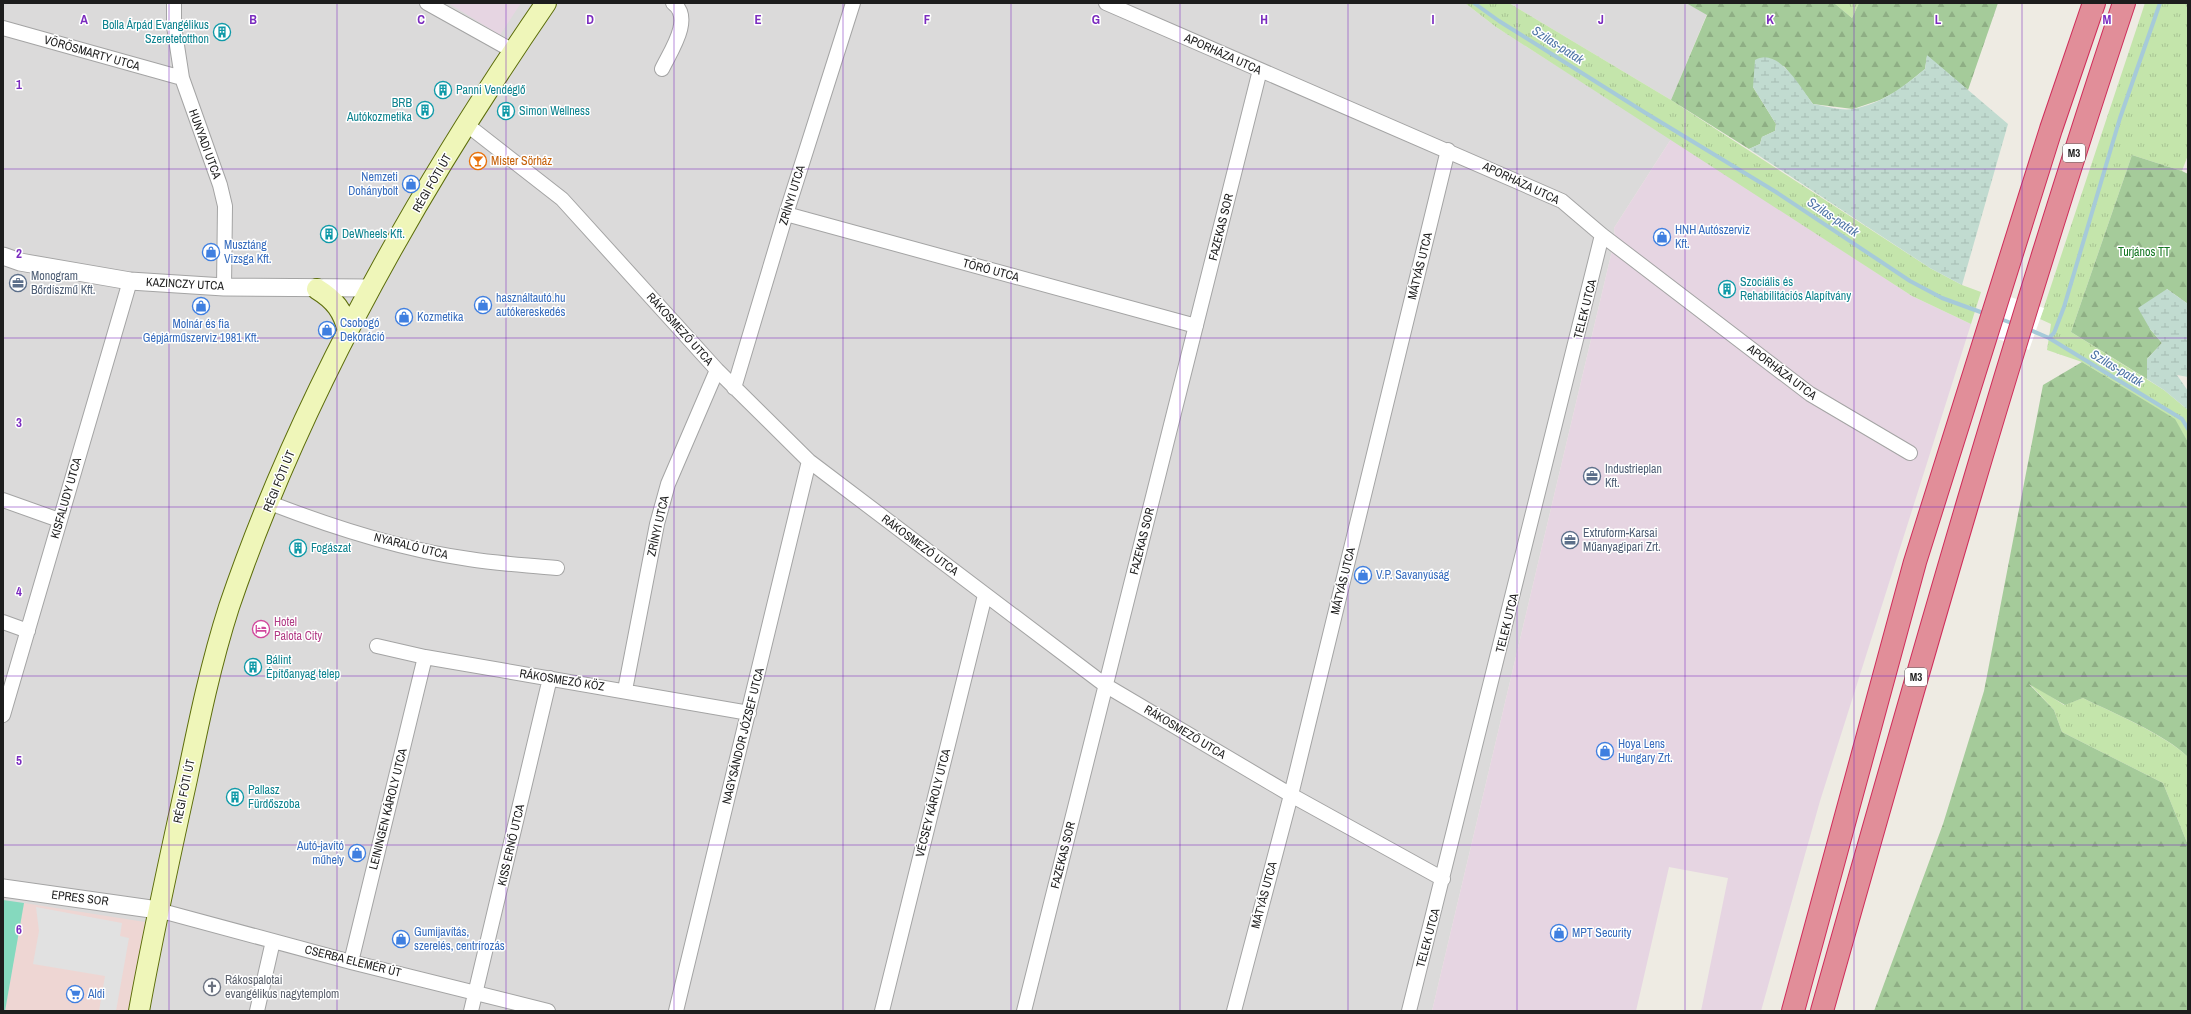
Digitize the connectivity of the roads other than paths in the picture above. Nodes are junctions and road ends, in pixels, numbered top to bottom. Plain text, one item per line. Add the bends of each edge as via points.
1 (174, 3) edge
2 (427, 3) edge
3 (546, 3) edge
4 (673, 3) edge
5 (853, 3) edge
6 (1106, 3) edge
7 (2094, 3) edge
8 (2124, 3) edge
9 (3, 28) edge
10 (513, 51) junction
11 (662, 69) dead end
12 (1260, 70) junction
13 (182, 78) junction
14 (466, 124) junction
15 (1448, 150) junction
16 (786, 214) junction
17 (1602, 235) junction
18 (3, 256) edge
19 (130, 281) junction
20 (224, 287) junction
21 (370, 288) junction
22 (318, 289) junction
23 (1196, 326) junction
24 (348, 332) junction
25 (716, 370) junction
26 (734, 388) junction
27 (1910, 453) dead end
28 (809, 461) junction
29 (3, 500) edge
30 (270, 503) junction
31 (59, 520) junction
32 (558, 568) dead end
33 (985, 595) junction
34 (3, 622) edge
35 (28, 631) junction
36 (377, 646) dead end
37 (425, 657) junction
38 (550, 678) junction
39 (1105, 685) junction
40 (625, 690) junction
41 (748, 713) junction
42 (3, 715) edge
43 (1291, 795) junction
44 (1443, 879) junction
45 (3, 888) edge
46 (158, 910) junction
47 (273, 941) junction
48 (351, 962) junction
49 (476, 992) junction
50 (139, 1011) edge
51 (257, 1011) edge
52 (471, 1011) edge
53 (548, 1011) edge
54 (676, 1011) edge
55 (882, 1011) edge
56 (1024, 1011) edge
57 (1234, 1011) edge
58 (1409, 1011) edge
59 (1793, 1011) edge
60 (1822, 1011) edge

1 - 13 street, HUNYADI UTCA via 174,26
2 - 10 street
3 - 10 main road, RÉGI FÓTI ÚT
4 - 11 street via 678,6 682,26
5 - 16 street, ZRÍNYI UTCA
6 - 12 street, APORHÁZA UTCA
7 - 59 highway, M3 via 2051,129 1915,562
8 - 60 highway, M3 via 2076,147 1940,596
9 - 13 street, VÖRÖSMARTY UTCA
10 - 14 main road, RÉGI FÓTI ÚT
12 - 15 street, APORHÁZA UTCA
12 - 23 street, FAZEKAS SOR
13 - 20 street, HUNYADI UTCA via 225,206
14 - 21 main road, RÉGI FÓTI ÚT
14 - 25 street, RÁKOSMEZŐ UTCA via 562,198
15 - 17 street, APORHÁZA UTCA via 1562,201
15 - 43 street, MÁTYÁS UTCA
16 - 23 street, TÖRŐ UTCA
16 - 26 street, ZRÍNYI UTCA
17 - 27 street, APORHÁZA UTCA via 1810,394
17 - 44 street, TELEK UTCA
18 - 19 street, KAZINCZY UTCA via 20,262
19 - 20 street, KAZINCZY UTCA
19 - 31 street, KISFALUDY UTCA
20 - 22 street, KAZINCZY UTCA
21 - 22 street, KAZINCZY UTCA
21 - 24 main road, RÉGI FÓTI ÚT
22 - 24 main road via 336,303
23 - 39 street, FAZEKAS SOR
24 - 30 main road, RÉGI FÓTI ÚT via 301,427
25 - 26 street, RÁKOSMEZŐ UTCA
25 - 40 street, ZRÍNYI UTCA via 664,497
26 - 28 street, RÁKOSMEZŐ UTCA
28 - 33 street, RÁKOSMEZŐ UTCA
28 - 41 street, NAGYSÁNDOR JÓZSEF UTCA
29 - 31 street
30 - 32 street, NYARALÓ UTCA via 391,543 434,553 470,560
30 - 46 main road, RÉGI FÓTI ÚT via 229,609 209,676
31 - 35 street, KISFALUDY UTCA
33 - 39 street, RÁKOSMEZŐ UTCA
33 - 55 street, VÉCSEY KÁROLY UTCA
34 - 35 street
35 - 42 street, KISFALUDY UTCA
36 - 37 street, RÁKOSMEZŐ KÖZ
37 - 38 street, RÁKOSMEZŐ KÖZ
37 - 48 street, LEININGEN KÁROLY UTCA
38 - 40 street, RÁKOSMEZŐ KÖZ
38 - 49 street, KISS ERNŐ UTCA
39 - 43 street, RÁKOSMEZŐ UTCA
39 - 56 street, FAZEKAS SOR
40 - 41 street, RÁKOSMEZŐ KÖZ
41 - 54 street, NAGYSÁNDOR JÓZSEF UTCA
43 - 44 street, RÁKOSMEZŐ UTCA
43 - 57 street, MÁTYÁS UTCA
44 - 58 street, TELEK UTCA
45 - 46 street, EPRES SOR
46 - 47 street, CSERBA ELEMÉR ÚT
46 - 50 main road, RÉGI FÓTI ÚT
47 - 48 street, CSERBA ELEMÉR ÚT
47 - 51 street
48 - 49 street, CSERBA ELEMÉR ÚT
49 - 52 street, KISS ERNŐ UTCA
49 - 53 street, CSERBA ELEMÉR ÚT

